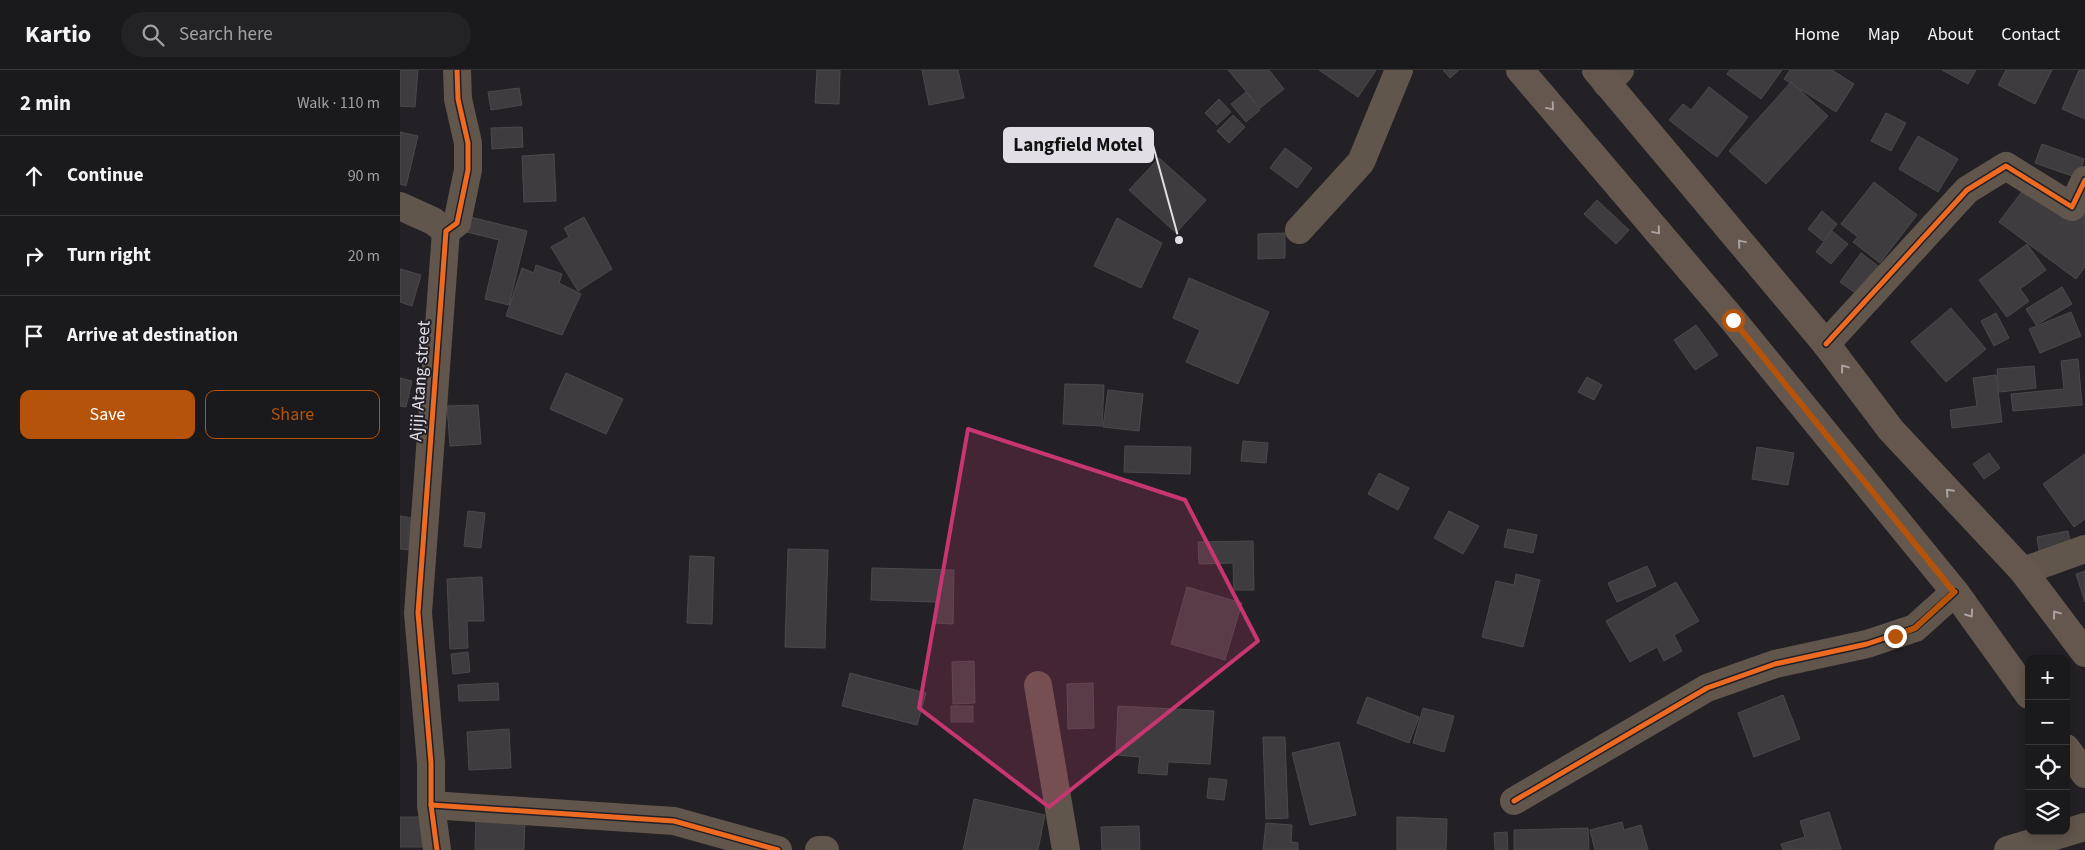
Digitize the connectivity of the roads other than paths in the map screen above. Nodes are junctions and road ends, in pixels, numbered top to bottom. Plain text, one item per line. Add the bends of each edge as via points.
1 (457, 70) edge
2 (1399, 70) edge
3 (1520, 70) edge
4 (1607, 75) edge
5 (2085, 180) edge
6 (400, 206) edge
7 (1299, 230) dead end
8 (446, 231) junction
9 (1826, 344) junction
10 (2085, 549) edge
11 (2023, 571) junction
12 (410, 589) edge
13 (1954, 592) junction
14 (2085, 653) edge
15 (1038, 685) dead end
16 (2025, 690) edge
17 (2070, 753) edge
18 (2085, 774) edge
19 (1514, 801) dead end
20 (431, 805) junction
21 (2085, 827) edge
22 (437, 850) edge
23 (778, 850) edge
24 (819, 850) edge
25 (825, 850) edge
26 (1066, 850) edge
27 (2008, 850) edge

1 - 8 street via 458,100 468,143 468,170 457,223
2 - 7 street via 1361,162
3 -> 13 main road via 1733,320
9 -> 4 main road
5 - 9 street via 2072,207 2006,166 1967,190
6 - 8 street
8 - 12 street, Ajiji Atang street
11 -> 9 main road via 1890,430
10 - 11 street
14 -> 11 main road
12 - 20 street, Ajiji Atang street via 418,613
13 -> 16 main road
13 - 19 street via 1915,628 1867,644 1774,664 1707,688
15 - 26 street
17 - 18 main road
20 - 22 street, Ajiji Atang street
20 - 23 street via 674,821
21 - 27 street
24 - 25 street

